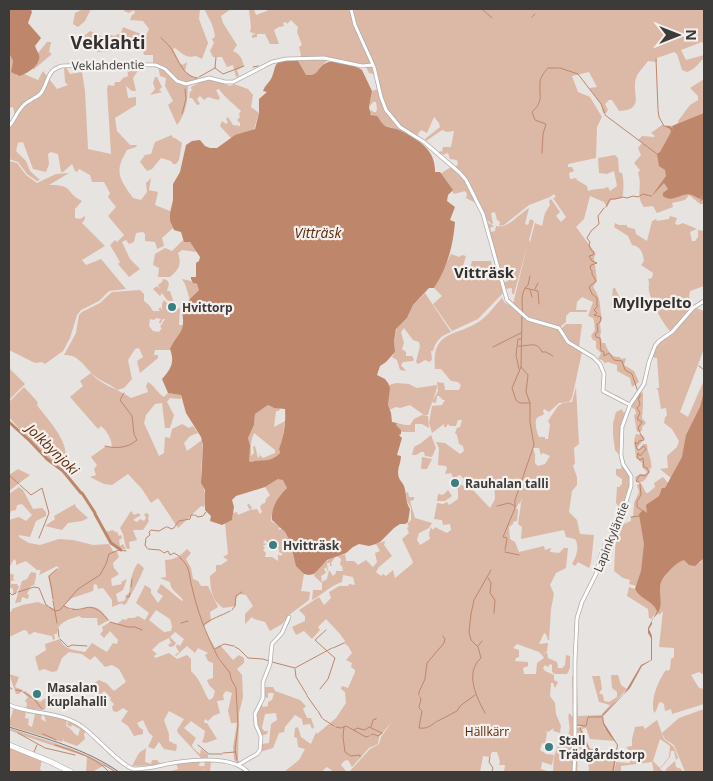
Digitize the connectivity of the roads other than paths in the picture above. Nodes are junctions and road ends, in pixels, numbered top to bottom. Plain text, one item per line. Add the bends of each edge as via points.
1 (351, 9) edge
2 (373, 65) junction
3 (9, 126) edge
4 (704, 301) edge
5 (630, 405) junction
6 (289, 617) dead end
7 (9, 705) edge
8 (9, 745) edge
9 (238, 765) junction
10 (71, 772) edge
11 (248, 772) edge
12 (574, 772) edge

1 - 2 street
2 - 3 street, Veklahdentie via 322,58 289,59 272,62 233,82 209,78 188,84 177,81 156,65 62,66 51,71 40,94 22,106
2 - 5 street via 384,106 397,125 424,142 466,180 482,211 507,300 528,319 559,328 569,342 593,357 604,374 604,391
4 - 5 street, Lapinkyläntie via 658,343 644,384
5 - 12 street, Lapinkyläntie via 621,431 620,449 623,464 631,476 631,486 578,615
6 - 9 street via 282,634 272,644 270,664 263,682 263,698 255,714 261,737 260,750
7 - 9 street via 73,720 130,768 205,760
8 - 10 highway
9 - 11 street

